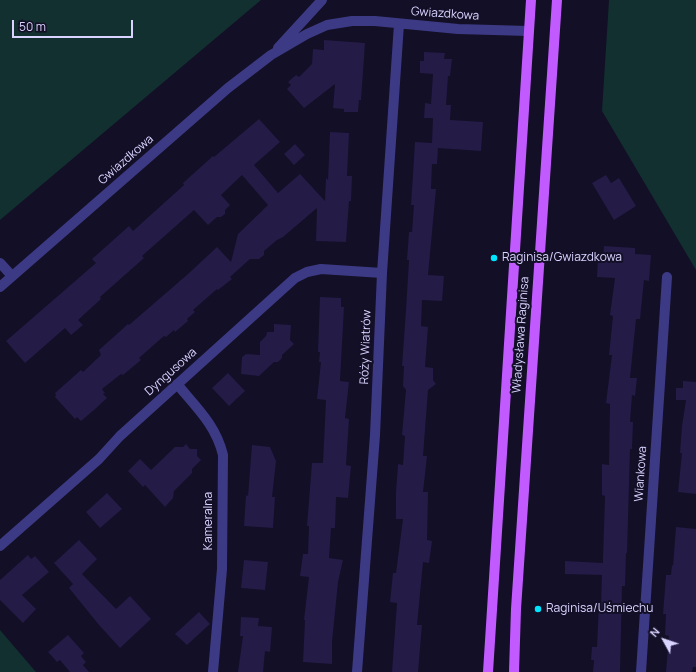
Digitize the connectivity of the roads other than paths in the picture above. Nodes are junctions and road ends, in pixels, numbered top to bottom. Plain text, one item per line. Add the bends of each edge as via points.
1 (322, 0) edge
2 (531, 0) edge
3 (557, 0) edge
4 (398, 24) junction
5 (528, 31) junction
6 (271, 55) junction
7 (0, 263) edge
8 (382, 273) junction
9 (12, 276) junction
10 (667, 277) dead end
11 (0, 287) edge
12 (177, 384) junction
13 (0, 546) edge
14 (213, 672) edge
15 (358, 672) edge
16 (488, 672) edge
17 (514, 672) edge
18 (641, 672) edge

1 - 6 street, Gwiazdkowa
2 - 5 main road, Władysława Raginisa
3 - 17 main road, Władysława Raginisa via 516,601
4 - 5 street, Gwiazdkowa
4 - 6 street, Gwiazdkowa via 352,21 327,25
4 - 8 street, Róży Wiatrów
5 - 16 main road, Władysława Raginisa
6 - 9 street, Gwiazdkowa via 228,88
7 - 9 street
8 - 12 street, Dyngusowa via 321,269 295,278
8 - 15 street, Róży Wiatrów via 375,435
9 - 11 street, Gwiazdkowa
10 - 18 street, Wiankowa
12 - 13 street, Dyngusowa via 120,436 99,459
12 - 14 street, Kameralna via 213,428 220,441 223,455 222,569

